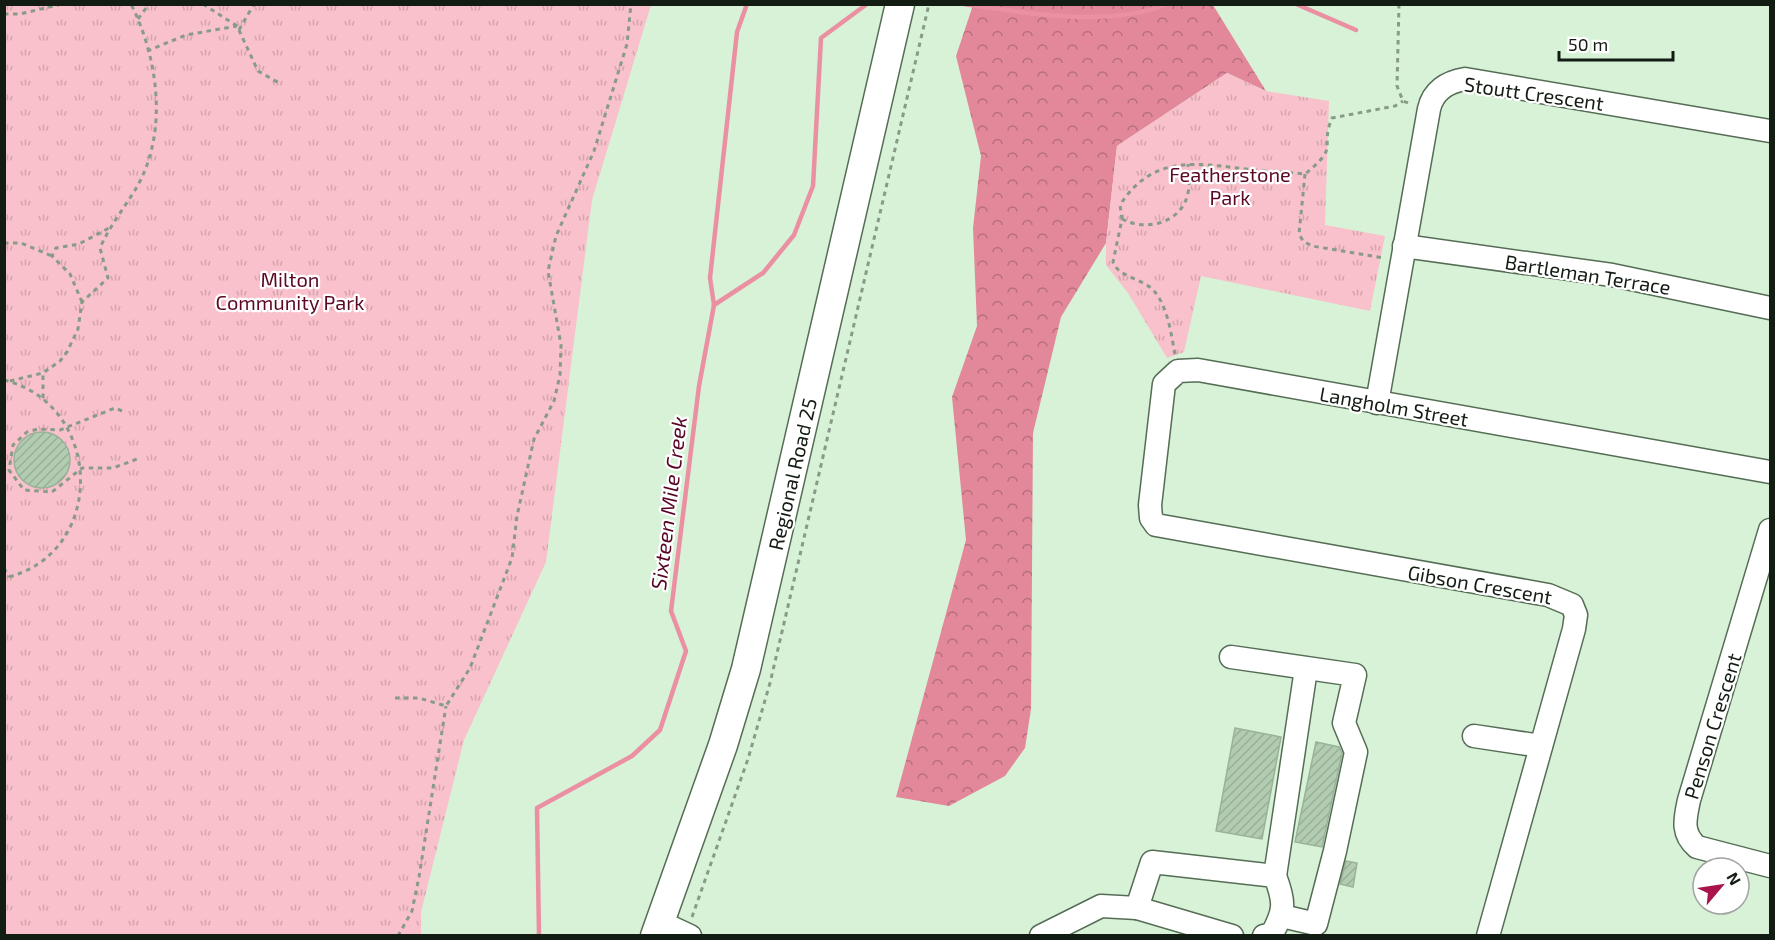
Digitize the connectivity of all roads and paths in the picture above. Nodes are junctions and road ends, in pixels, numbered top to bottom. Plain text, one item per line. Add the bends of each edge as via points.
1 (62, 4) edge
2 (130, 4) edge
3 (149, 4) edge
4 (203, 4) edge
5 (254, 4) edge
6 (631, 4) edge
7 (900, 4) edge
8 (929, 4) edge
9 (1400, 4) edge
10 (4, 14) edge
11 (138, 19) junction
12 (237, 26) junction
13 (239, 30) junction
14 (147, 51) junction
15 (279, 83) dead end
16 (1403, 101) junction
17 (1429, 109) junction
18 (1770, 131) edge
19 (1188, 163) junction
20 (1305, 174) junction
21 (1122, 219) junction
22 (111, 227) junction
23 (4, 243) edge
24 (1395, 252) junction
25 (52, 256) junction
26 (82, 302) junction
27 (1770, 308) edge
28 (1175, 354) dead end
29 (43, 373) junction
30 (4, 380) edge
31 (10, 381) junction
32 (43, 398) junction
33 (1377, 404) junction
34 (122, 411) dead end
35 (68, 427) junction
36 (140, 458) dead end
37 (82, 468) junction
38 (7, 471) edge
39 (1770, 472) edge
40 (1156, 525) joint
41 (1770, 530) edge
42 (4, 568) edge
43 (7, 577) edge
44 (1231, 657) dead end
45 (1306, 669) junction
46 (395, 698) dead end
47 (446, 706) junction
48 (1474, 736) dead end
49 (1541, 746) junction
50 (1770, 866) edge
51 (1275, 876) junction
52 (1137, 908) junction
53 (1282, 916) junction
54 (657, 929) edge
55 (688, 935) edge
56 (398, 936) edge
57 (1041, 936) edge
58 (1232, 936) edge
59 (1264, 936) edge
60 (1488, 936) edge

1 - 10 path via 29,13
2 - 11 path
3 - 11 path
4 - 12 path
5 - 13 path
6 - 47 path via 627,44 594,151 556,236 548,271 561,345 554,401 534,439 512,558 470,668
7 - 54 main road, Regional Road 25 via 746,669
8 - 55 path via 770,682
9 - 16 path via 1397,87
11 - 14 path
12 - 13 path
12 - 14 path via 186,35
13 - 15 path via 258,71
14 - 22 path via 153,64 157,101 152,147 139,183
16 - 17 path
16 - 20 path via 1332,118 1328,151
17 - 18 street, Stoutt Crescent via 1444,86 1465,80
17 - 24 street, Stoutt Crescent
19 - 20 path
19 - 21 path via 1168,166 1128,191 1120,205
19 - 21 path via 1188,195 1180,209 1151,226 1134,225
20 - 24 path via 1299,234 1303,241 1312,246
21 - 28 path via 1113,262 1115,267 1146,283 1158,296
22 - 25 path via 79,244 56,248
22 - 26 path via 100,248 108,278
23 - 25 path via 21,243
24 - 27 street, Bartleman Terrace via 1612,275
24 - 33 street, Stoutt Crescent
25 - 26 path via 70,274
26 - 29 path via 78,329 67,352
29 - 31 path
29 - 32 path
30 - 31 path
31 - 32 path
32 - 35 path
33 - 39 street, Langholm Street
33 - 40 street, Langholm Street via 1198,370 1178,371 1164,384 1162,396 1149,505
34 - 35 path via 115,408
35 - 37 path
35 - 38 path via 38,429 18,438
36 - 37 path via 112,468
37 - 38 path via 52,492 24,490
37 - 43 path via 81,497 57,547 35,565
40 - 49 street, Gibson Crescent via 1563,599 1572,605 1575,622
41 - 50 street, Penson Crescent via 1685,818 1689,840 1697,847
42 - 43 path
44 - 45 street
45 - 51 street
45 - 53 street via 1355,675 1344,723 1356,752 1316,924
46 - 47 path via 419,698
47 - 56 path via 417,888 412,911
48 - 49 street
49 - 60 street, Gibson Crescent
51 - 52 street via 1152,862
51 - 53 street via 1283,896
52 - 57 street via 1101,906
52 - 58 street
53 - 59 street via 1272,934
54 - 55 street

